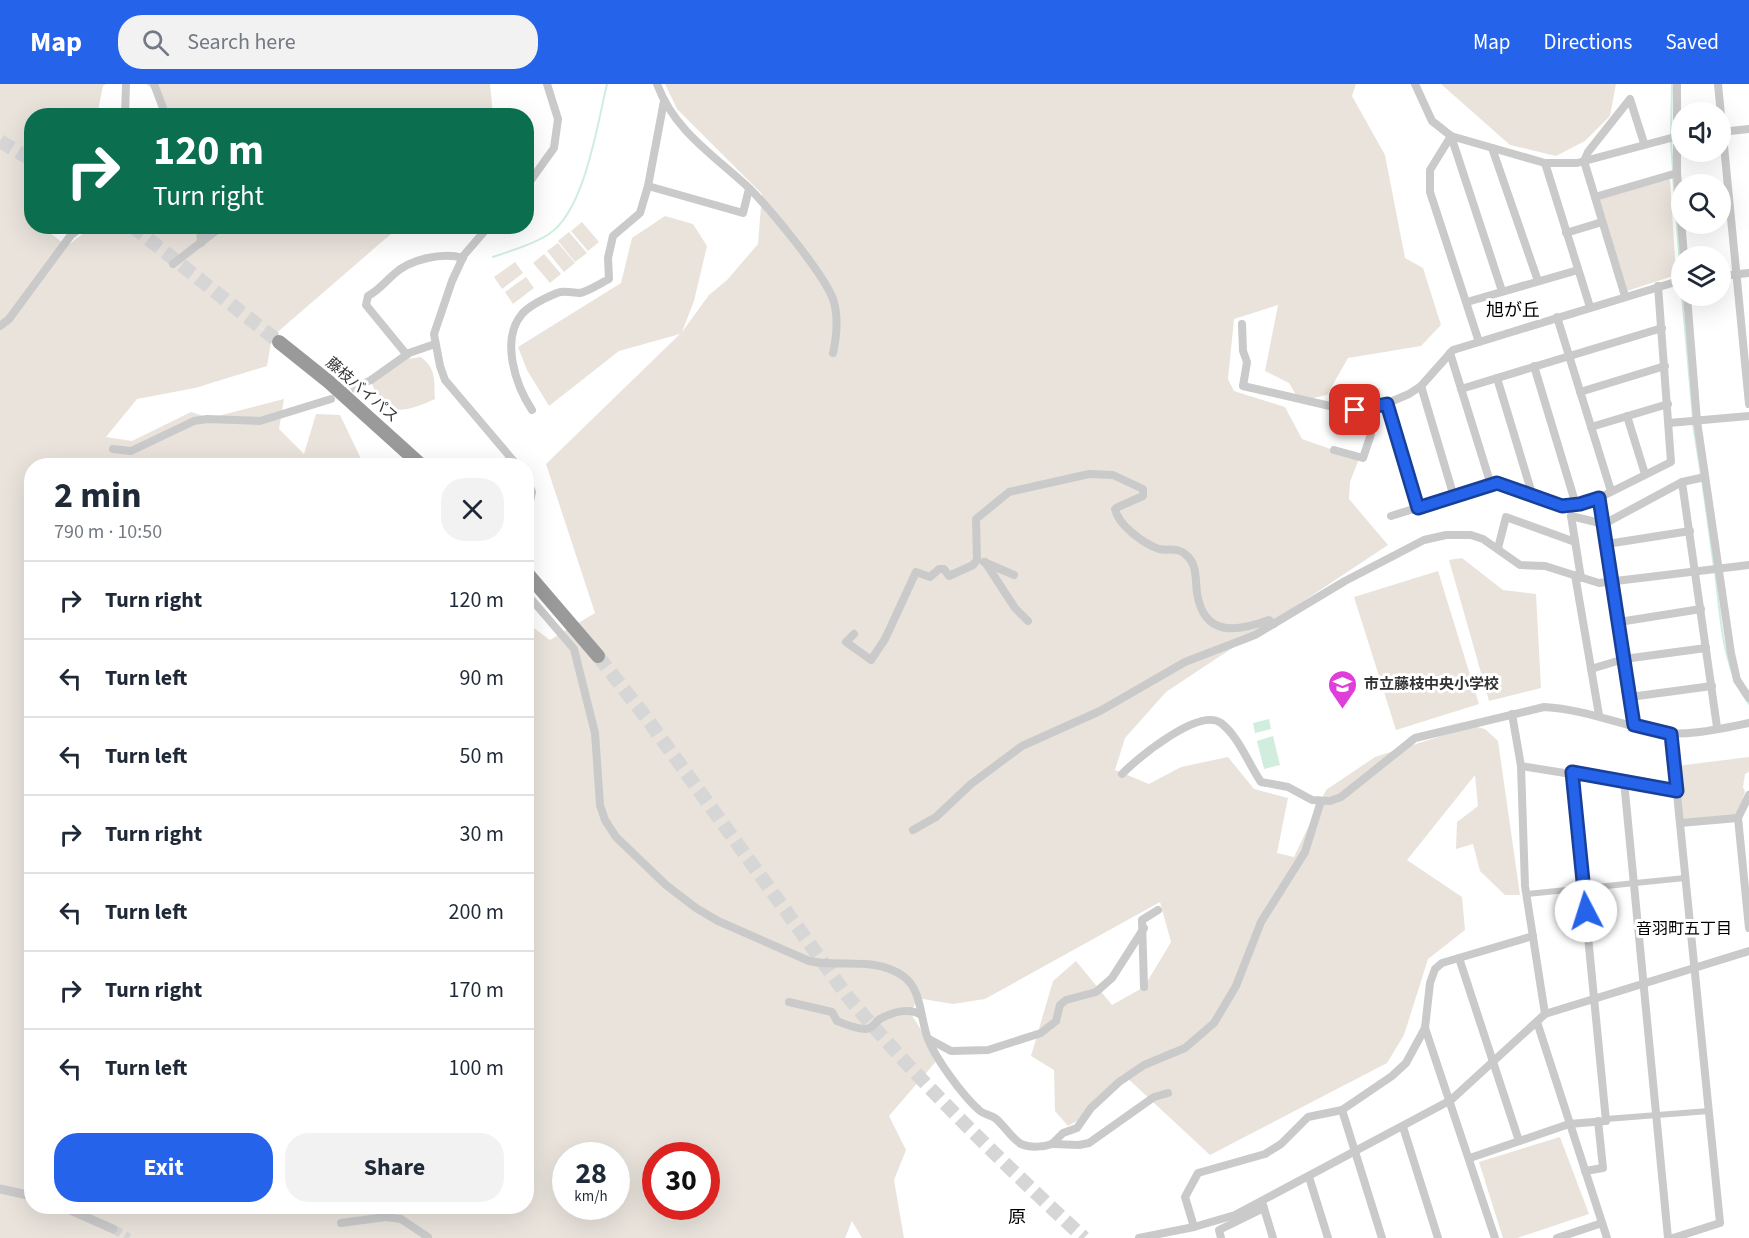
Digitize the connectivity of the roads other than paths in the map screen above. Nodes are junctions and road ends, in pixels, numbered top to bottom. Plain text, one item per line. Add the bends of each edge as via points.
1 (126, 84) edge
2 (154, 84) edge
3 (547, 84) edge
4 (657, 84) edge
5 (1415, 84) edge
6 (1677, 84) edge
7 (1718, 84) edge
8 (664, 102) junction
9 (1678, 102) edge
10 (1720, 102) edge
11 (125, 108) edge
12 (163, 108) edge
13 (1749, 129) edge
14 (1731, 131) edge
15 (1450, 136) junction
16 (1671, 137) edge
17 (1644, 143) junction
18 (1492, 148) junction
19 (1584, 161) junction
20 (1678, 162) edge
21 (1725, 162) edge
22 (1545, 163) junction
23 (1677, 172) junction
24 (534, 176) edge
25 (648, 186) junction
26 (749, 189) junction
27 (1595, 197) junction
28 (1602, 222) junction
29 (1566, 233) junction
30 (73, 234) edge
31 (200, 234) edge
32 (212, 234) edge
33 (482, 234) edge
34 (201, 243) junction
35 (1683, 246) edge
36 (463, 258) junction
37 (173, 264) dead end
38 (1578, 270) junction
39 (1749, 273) edge
40 (1737, 274) junction
41 (1731, 275) edge
42 (1538, 281) junction
43 (1671, 283) edge
44 (1658, 286) junction
45 (1502, 291) junction
46 (1624, 296) junction
47 (1467, 302) junction
48 (1689, 306) edge
49 (1590, 307) junction
50 (1557, 317) junction
51 (1242, 324) dead end
52 (0, 326) edge
53 (1662, 328) junction
54 (279, 342) tunnel mouth
55 (1479, 342) junction
56 (435, 344) junction
57 (833, 353) dead end
58 (1450, 353) junction
59 (407, 355) junction
60 (1569, 356) junction
61 (1534, 366) junction
62 (1665, 366) junction
63 (1497, 378) junction
64 (371, 380) tunnel mouth
65 (1420, 386) junction
66 (1461, 389) junction
67 (1580, 392) junction
68 (331, 399) tunnel mouth
69 (1387, 404) junction
70 (1668, 404) junction
71 (1749, 404) edge
72 (1362, 409) junction
73 (532, 410) dead end
74 (1627, 416) junction
75 (1749, 416) edge
76 (1697, 421) junction
77 (1669, 423) junction
78 (1592, 427) junction
79 (113, 450) dead end
80 (1334, 450) dead end
81 (413, 458) edge
82 (511, 458) edge
83 (1645, 474) junction
84 (1705, 477) junction
85 (1682, 482) junction
86 (1491, 485) junction
87 (1611, 491) junction
88 (1454, 496) junction
89 (1533, 497) junction
90 (1599, 498) junction
91 (1576, 505) junction
92 (1418, 508) junction
93 (1391, 516) dead end
94 (1604, 524) junction
95 (1690, 531) junction
96 (1575, 542) junction
97 (1607, 544) junction
98 (1498, 548) junction
99 (981, 561) junction
100 (1749, 565) edge
101 (1718, 568) junction
102 (1696, 571) junction
103 (1014, 575) dead end
104 (1578, 576) junction
105 (534, 581) edge
106 (1613, 582) junction
107 (534, 602) edge
108 (1701, 609) junction
109 (1028, 621) dead end
110 (1619, 622) junction
111 (1274, 624) junction
112 (854, 634) dead end
113 (1706, 648) junction
114 (598, 656) tunnel mouth
115 (1624, 659) junction
116 (1591, 669) junction
117 (1712, 686) junction
118 (1630, 697) junction
119 (1749, 698) edge
120 (1512, 714) junction
121 (1599, 716) junction
122 (1749, 723) edge
123 (1634, 725) junction
124 (1718, 728) junction
125 (1671, 734) junction
126 (1521, 766) junction
127 (1572, 772) junction
128 (1122, 774) dead end
129 (1624, 782) junction
130 (1677, 791) junction
131 (1749, 795) edge
132 (1321, 801) junction
133 (1738, 819) junction
134 (1680, 823) junction
135 (913, 830) dead end
136 (1685, 879) junction
137 (1635, 884) junction
138 (1584, 889) junction
139 (1527, 894) junction
140 (1158, 910) dead end
141 (1144, 928) junction
142 (1749, 928) edge
143 (1533, 936) junction
144 (1749, 951) edge
145 (1459, 958) junction
146 (1694, 968) junction
147 (1645, 984) junction
148 (1144, 987) dead end
149 (1594, 999) junction
150 (789, 1002) dead end
151 (1545, 1014) junction
152 (921, 1015) junction
153 (1537, 1022) junction
154 (1425, 1028) junction
155 (927, 1038) junction
156 (1493, 1062) junction
157 (1168, 1093) dead end
158 (1451, 1100) junction
159 (1342, 1110) junction
160 (1709, 1111) junction
161 (1657, 1116) junction
162 (1602, 1120) junction
163 (1569, 1124) junction
164 (1402, 1127) junction
165 (1519, 1141) junction
166 (1053, 1144) junction
167 (1354, 1152) junction
168 (1470, 1158) junction
169 (1585, 1171) junction
170 (1309, 1177) junction
171 (0, 1189) edge
172 (24, 1194) edge
173 (1263, 1204) junction
174 (80, 1214) edge
175 (341, 1223) dead end
176 (1602, 1223) junction
177 (1194, 1227) junction
178 (113, 1229) tunnel mouth
179 (417, 1235) edge
180 (428, 1237) edge
181 (1139, 1238) edge
182 (1221, 1238) edge
183 (1273, 1238) edge
184 (1328, 1238) edge
185 (1382, 1238) edge
186 (1438, 1238) edge
187 (1495, 1238) edge
188 (1557, 1238) edge
189 (1607, 1238) edge
190 (1668, 1238) edge
191 (1673, 1238) edge

1 - 11 street
2 - 12 street
3 - 24 street via 558,119 554,148
4 - 8 street
5 - 15 street via 1432,122
6 - 9 street
7 - 10 street
8 - 25 street
8 - 26 street via 697,144
13 - 14 street
15 - 18 street
15 - 45 street
15 - 47 street via 1428,177
16 - 17 street
17 - 19 street
17 - 19 street via 1630,99
18 - 22 street
18 - 42 street
19 - 22 street via 1566,165
19 - 27 street
20 - 23 street
21 - 40 street
22 - 29 street
23 - 27 street
23 - 35 street
25 - 26 street via 743,213
25 - 73 street via 640,213 614,236 608,258 609,279 579,293 559,292 531,306 515,325 514,366 520,392
26 - 57 street via 774,215 833,299 838,329
27 - 28 street
28 - 29 street
28 - 46 street
29 - 38 street
30 - 52 street
31 - 34 street
32 - 34 street
33 - 36 street
34 - 37 street
36 - 56 street via 434,334
36 - 59 street via 450,254 428,258 399,271 368,296 366,305
38 - 42 street
38 - 49 street
39 - 40 street
40 - 41 street
40 - 71 street
42 - 45 street
43 - 44 street
44 - 46 street
44 - 53 street
45 - 47 street
46 - 49 street
47 - 55 street
48 - 76 street
49 - 50 street
50 - 55 street
50 - 60 street
51 - 72 street via 1247,362 1243,386 1343,409
53 - 60 street
53 - 62 street
54 - 81 highway, 藤枝バイパス
55 - 58 street
56 - 59 street
56 - 82 street via 446,380
58 - 65 street
58 - 66 street
59 - 64 street
60 - 61 street
60 - 67 street
61 - 63 street
61 - 91 street
62 - 67 street
62 - 70 street
63 - 66 street
63 - 89 street
65 - 69 street
65 - 88 street
66 - 86 street
67 - 78 street
68 - 79 street via 260,421 194,421 131,451
69 - 72 street
69 - 92 street
70 - 74 street
70 - 77 street
72 - 80 street via 1371,434 1363,458
74 - 78 street
74 - 83 street
75 - 76 street
76 - 77 street
76 - 84 street
77 - 83 street via 1671,462
78 - 87 street
83 - 87 street
84 - 85 street
84 - 101 street
85 - 94 street
85 - 95 street
86 - 88 street
86 - 89 street via 1497,483
87 - 90 street
88 - 92 street
89 - 91 street via 1562,506
90 - 91 street
90 - 94 street
92 - 93 street
94 - 96 street via 1571,516
94 - 97 street
95 - 97 street
95 - 102 street
96 - 98 street via 1506,517
96 - 104 street
97 - 106 street
98 - 104 street via 1520,565 1545,566
98 - 111 street via 1483,539 1461,534 1424,540
99 - 103 street
99 - 109 street
99 - 111 street via 975,519 1009,492 1089,474 1113,475 1143,489 1144,494 1114,509 1115,514 1150,544 1185,553 1195,570 1199,602 1215,625 1238,630 1269,620
99 - 112 street via 949,576 944,569 930,577 916,572 871,660 846,642
100 - 101 street
101 - 102 street
101 - 119 street via 1732,663
102 - 106 street
102 - 108 street
104 - 106 street via 1599,584
104 - 116 street
105 - 114 highway
106 - 110 street
107 - 152 street via 574,649 581,669 595,733 600,805 616,837 666,885 718,921 808,961 872,964 904,976 915,990
108 - 110 street
108 - 113 street
110 - 115 street
111 - 135 street via 1185,662 1100,711 1022,746 971,784 936,817
113 - 115 street
113 - 117 street
115 - 116 street
115 - 118 street
116 - 121 street
117 - 118 street
117 - 124 street
118 - 123 street
120 - 121 street via 1544,707
120 - 126 street
120 - 132 street via 1415,738 1341,797
121 - 123 street
122 - 124 street
123 - 125 street
124 - 125 street
125 - 130 street
126 - 127 street
126 - 139 street
127 - 129 street
127 - 138 street
128 - 132 street via 1138,757 1171,738 1180,728 1212,719 1233,736 1261,782 1288,787
129 - 130 street
129 - 137 street
130 - 134 street
131 - 133 street
132 - 166 street via 1305,852 1261,922 1236,986 1215,1023 1185,1048 1144,1065 1119,1082 1091,1108 1077,1128 1063,1133
133 - 134 street
133 - 142 street
134 - 136 street
136 - 137 street
136 - 146 street
137 - 138 street
137 - 147 street
138 - 139 street
138 - 149 street
139 - 143 street
140 - 141 street via 1142,920
141 - 148 street
141 - 155 street via 1112,978 1096,992 1066,1000 1060,1005 1056,1021 1041,1033 988,1050 951,1051
143 - 145 street
143 - 151 street
144 - 146 street
145 - 154 street via 1435,969
145 - 156 street
146 - 147 street
146 - 160 street
147 - 149 street
147 - 161 street
149 - 151 street
149 - 162 street
150 - 152 street via 832,1012 837,1022 864,1029 904,1011 915,1010
151 - 153 street
152 - 155 street
153 - 156 street
153 - 163 street
154 - 158 street
154 - 159 street via 1406,1063
155 - 166 street via 981,1112 994,1118 1019,1143
156 - 158 street
156 - 165 street
157 - 166 street via 1154,1097 1089,1143
158 - 164 street
158 - 168 street
159 - 167 street
159 - 177 street via 1308,1117 1265,1154 1198,1173 1185,1197
160 - 161 street
160 - 191 street via 1720,1223
161 - 162 street
161 - 190 street
162 - 163 street
162 - 169 street via 1603,1168
163 - 165 street
163 - 169 street
164 - 167 street
164 - 186 street
165 - 168 street
167 - 170 street
167 - 185 street
168 - 187 street
169 - 176 street
170 - 173 street
170 - 184 street
171 - 172 street
173 - 177 street
173 - 182 street via 1219,1230
173 - 183 street
174 - 178 street
175 - 179 street via 386,1216 401,1219
176 - 188 street
176 - 189 street
177 - 181 street
179 - 180 street

